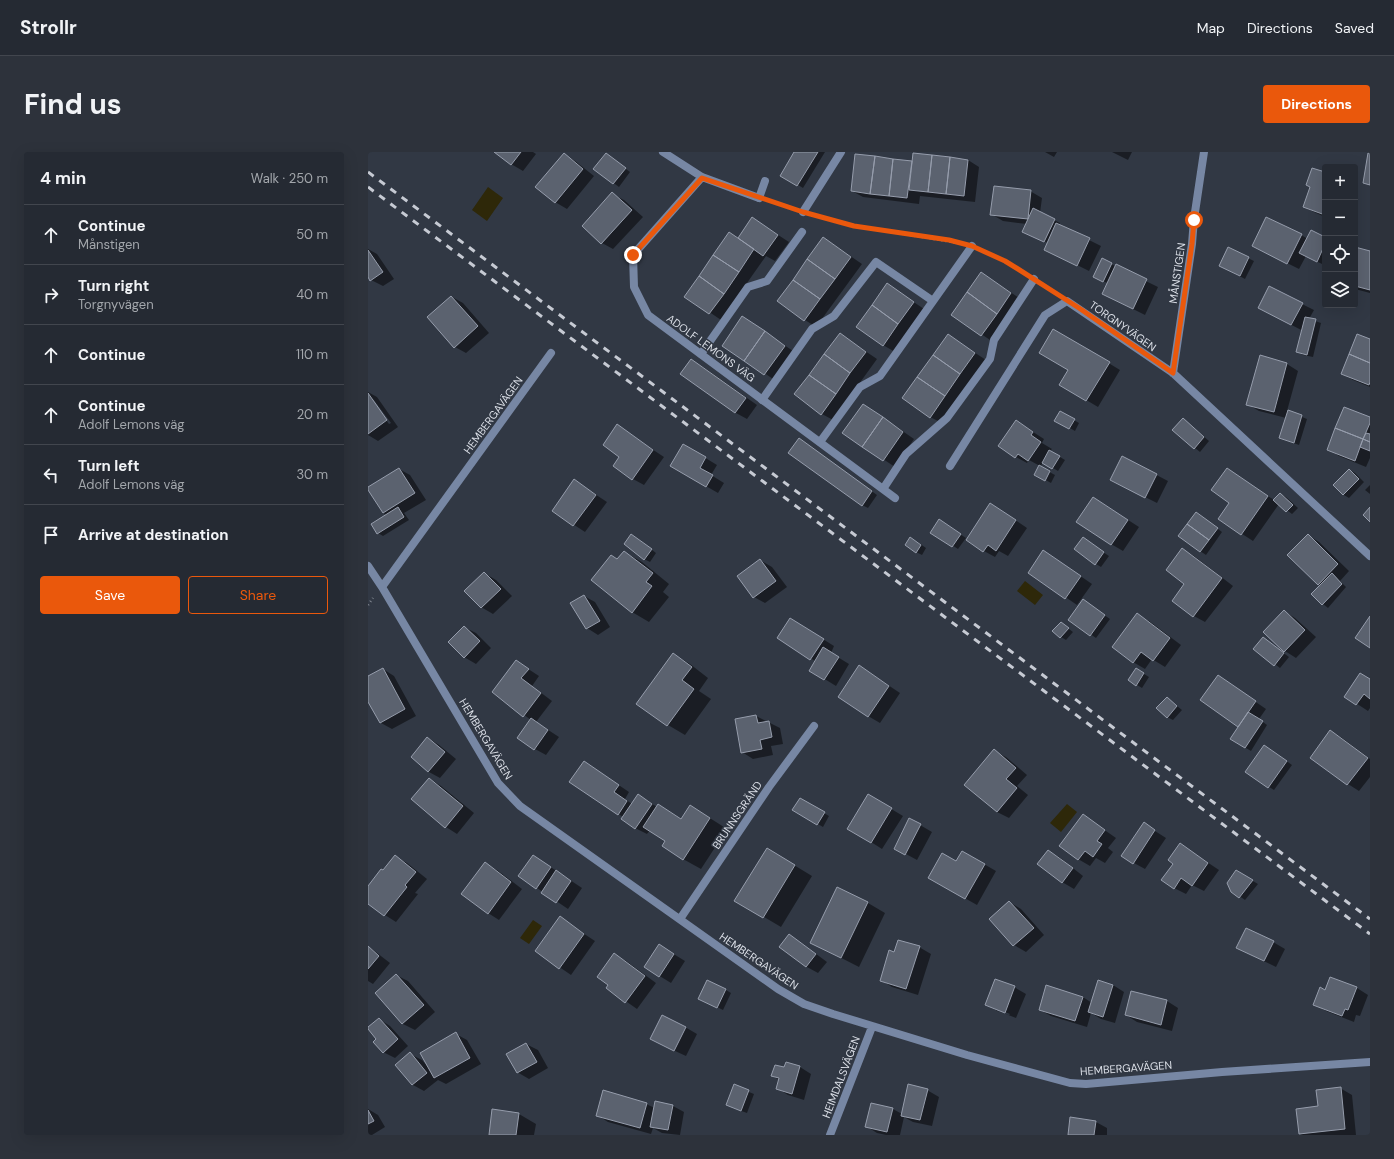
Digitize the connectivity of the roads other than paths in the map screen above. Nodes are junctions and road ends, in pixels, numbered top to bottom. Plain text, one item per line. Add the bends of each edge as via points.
1 (841, 152) edge
2 (1204, 152) edge
3 (668, 153) edge
4 (702, 178) junction
5 (765, 181) dead end
6 (803, 212) road end
7 (802, 232) dead end
8 (972, 246) road end
9 (1034, 280) road end
10 (933, 301) junction
11 (551, 353) dead end
12 (701, 354) junction
13 (1173, 373) junction
14 (762, 400) junction
15 (820, 442) junction
16 (950, 466) dead end
17 (883, 489) junction
18 (895, 498) dead end
19 (1370, 556) edge
20 (368, 566) edge
21 (382, 587) junction
22 (814, 726) dead end
23 (680, 919) junction
24 (872, 1027) junction
25 (1370, 1062) edge
26 (830, 1135) edge

1 - 6 street
2 - 13 street, MÅNSTIGEN
3 - 4 street
4 - 5 street via 759,198
4 - 12 street, ADOLF LEMONS VÄG via 633,255 634,287 648,315
7 - 12 street via 767,281 748,286
8 - 10 street
9 - 17 street via 994,340 990,359 947,418 906,454
10 - 14 street via 876,262 834,316 812,329
10 - 15 street via 880,376 860,387
11 - 21 street, HEMBERGAVÄGEN
12 - 14 street, ADOLF LEMONS VÄG
13 - 16 street, TORGNYVÄGEN via 1068,301 1045,315
13 - 19 street, TORGNYVÄGEN
14 - 15 street, ADOLF LEMONS VÄG
15 - 17 street, ADOLF LEMONS VÄG
17 - 18 street, ADOLF LEMONS VÄG
20 - 21 street, HEMBERGAVÄGEN
21 - 23 street, HEMBERGAVÄGEN via 498,783 520,806
22 - 23 street, BRUNNSGRÄND via 769,787
23 - 24 street, HEMBERGAVÄGEN via 784,993 804,1004
24 - 25 street, HEMBERGAVÄGEN via 1045,1076 1086,1084
24 - 26 street, HEIMDALSVÄGEN

